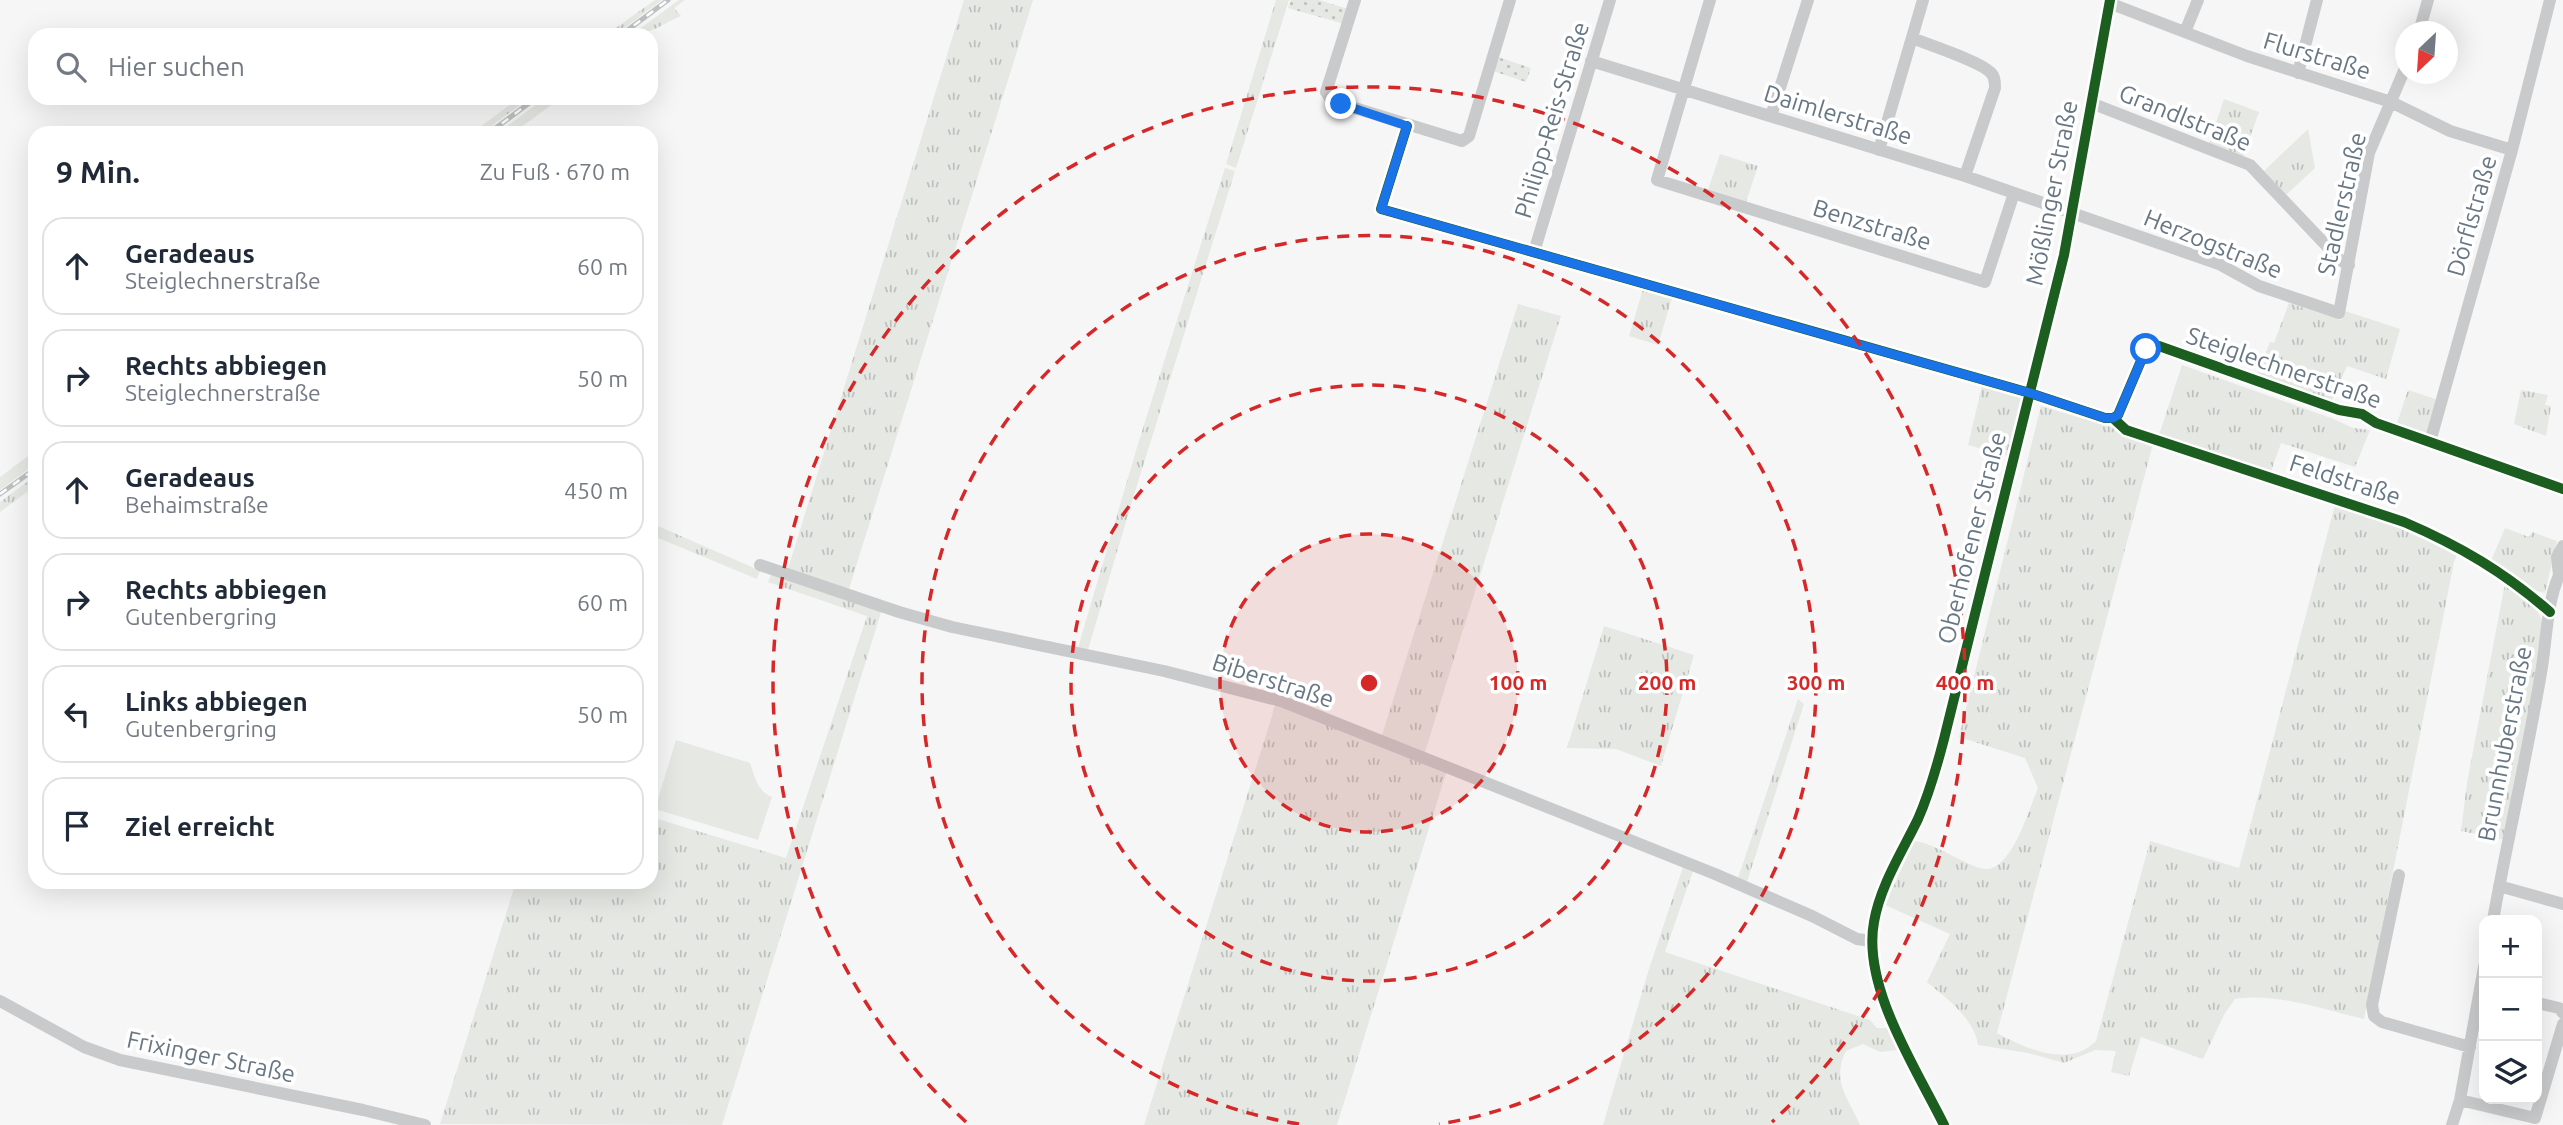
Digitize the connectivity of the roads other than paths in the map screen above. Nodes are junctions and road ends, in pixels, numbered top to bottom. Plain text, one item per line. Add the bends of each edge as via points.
1 (1355, 0) edge
2 (1510, 0) edge
3 (1610, 0) edge
4 (1710, 0) edge
5 (1808, 0) edge
6 (1923, 0) edge
7 (2198, 0) edge
8 (2317, 0) edge
9 (2428, 0) edge
10 (2550, 0) edge
11 (2110, 2) edge
12 (2422, 21) edge
13 (2185, 32) junction
14 (1912, 38) junction
15 (1591, 61) junction
16 (2298, 73) junction
17 (2398, 84) edge
18 (1683, 90) junction
19 (2391, 102) junction
20 (2091, 103) junction
21 (1770, 116) junction
22 (1407, 126) junction
23 (1879, 150) junction
24 (2512, 150) junction
25 (1965, 176) junction
26 (2014, 193) junction
27 (2071, 214) junction
28 (1534, 252) junction
29 (2349, 265) junction
30 (2339, 313) joint
31 (2030, 393) junction
32 (2430, 442) junction
33 (2563, 489) edge
34 (2563, 546) edge
35 (760, 565) dead end
36 (2561, 571) edge
37 (2399, 875) dead end
38 (2499, 886) junction
39 (2563, 904) edge
40 (2494, 915) edge
41 (1872, 941) junction
42 (0, 1001) edge
43 (2479, 1003) edge
44 (2542, 1004) edge
45 (2563, 1013) edge
46 (2563, 1024) edge
47 (2470, 1047) junction
48 (2460, 1100) junction
49 (425, 1125) edge
50 (1944, 1125) edge
51 (2452, 1125) edge

1 - 22 street via 1326,92 1328,98
2 - 22 street via 1466,139
3 - 15 street, Philipp-Reis-Straße
4 - 18 street
5 - 21 street
6 - 14 street
7 - 13 street
8 - 16 street
9 - 12 street
10 - 24 street, Dörflstraße
11 - 13 street, Flurstraße
11 - 20 street, Mößlinger Straße
13 - 16 street, Flurstraße
14 - 23 street
14 - 25 street via 1979,66 1995,80
15 - 18 street, Daimlerstraße
15 - 28 street, Philipp-Reis-Straße
16 - 19 street, Flurstraße
17 - 19 street, Stadlerstraße
18 - 21 street, Daimlerstraße
18 - 26 street, Benzstraße via 1657,180 1984,282
19 - 24 street, Flurstraße via 2450,131
19 - 29 street, Stadlerstraße via 2369,153
20 - 27 street, Mößlinger Straße
20 - 29 street, Grandlstraße via 2250,165
21 - 23 street, Daimlerstraße
22 - 28 street via 1381,209
23 - 25 street, Daimlerstraße
24 - 32 street, Dörflstraße
25 - 26 street, Daimlerstraße
26 - 27 street, Daimlerstraße
27 - 30 street, Herzogstraße via 2219,264 2259,286
27 - 31 street, Mößlinger Straße
28 - 31 street
29 - 30 street, Stadlerstraße
31 - 32 street, Steiglechnerstraße via 2113,418 2146,349 2159,346 2339,410 2360,422
31 - 41 street, Oberhofener Straße via 1936,769 1878,906
32 - 33 street, Steiglechnerstraße
34 - 36 street, Brunnhuberstraße via 2557,557
35 - 41 street, Biberstraße via 952,627 1164,671 1281,701 1715,874 1857,939
36 - 38 street, Brunnhuberstraße
37 - 47 street via 2372,1005 2374,1016
38 - 39 street
38 - 40 street, Brunnhuberstraße
41 - 50 street, Oberhofener Straße via 1877,976 1891,1016
42 - 49 street, Frixinger Straße via 84,1047 120,1060
43 - 47 street
44 - 45 street
46 - 48 street via 2535,1118
47 - 48 street
48 - 51 street

